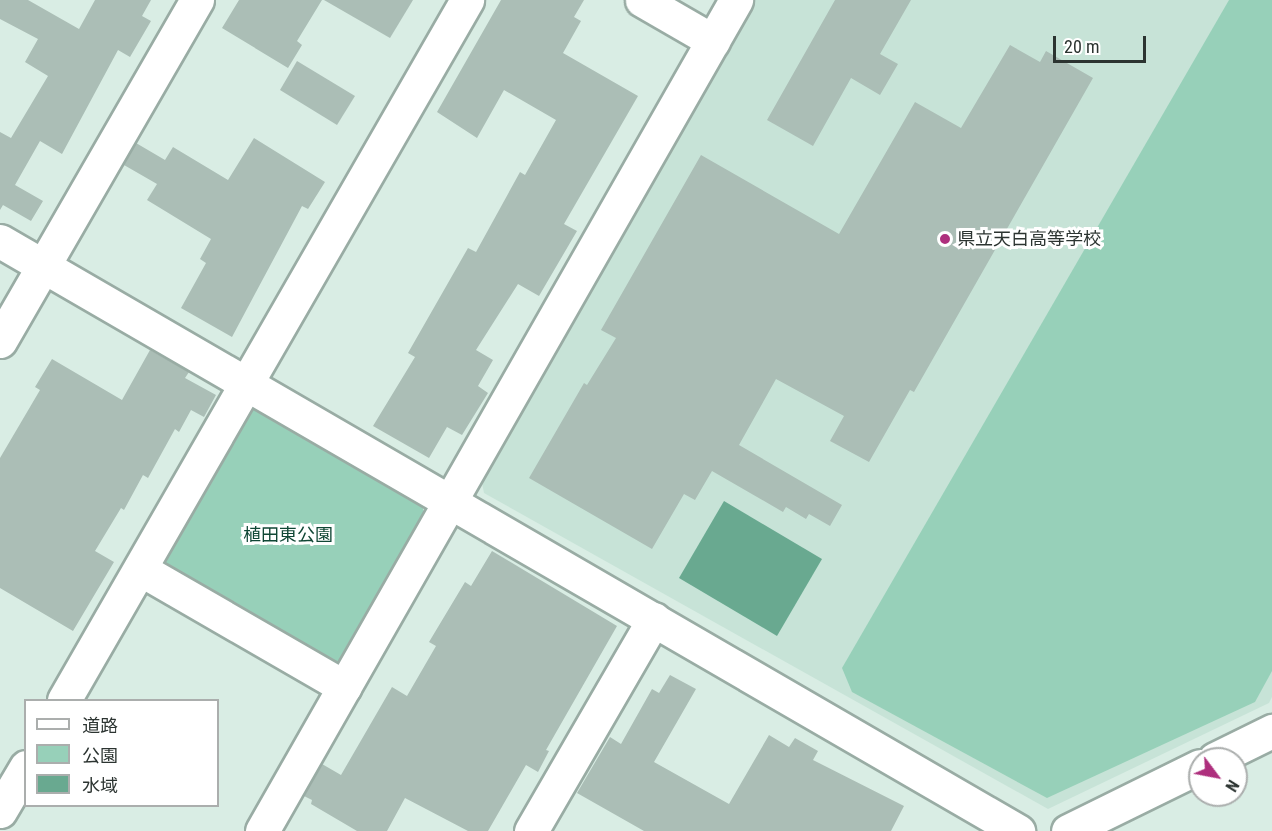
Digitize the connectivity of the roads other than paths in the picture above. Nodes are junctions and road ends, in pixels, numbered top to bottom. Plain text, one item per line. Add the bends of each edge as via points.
1 (197, 0) edge
2 (467, 0) edge
3 (642, 0) edge
4 (736, 0) edge
5 (713, 41) junction
6 (0, 241) edge
7 (43, 267) junction
8 (0, 341) edge
9 (247, 384) junction
10 (451, 500) junction
11 (140, 569) junction
12 (654, 619) junction
13 (344, 687) junction
14 (65, 699) edge
15 (1272, 731) edge
16 (1239, 747) edge
17 (24, 770) edge
18 (1188, 772) edge
19 (0, 812) edge
20 (534, 830) edge
21 (262, 831) edge
22 (1018, 831) edge
23 (1068, 831) edge

1 - 7 street
2 - 9 street
3 - 5 street
4 - 5 street
5 - 10 street
6 - 7 street
7 - 8 street
7 - 9 street
9 - 10 street
9 - 11 street
10 - 12 street
10 - 13 street
11 - 13 street
11 - 14 street
12 - 20 street
12 - 22 street
13 - 21 street
15 - 16 street
17 - 19 street
18 - 23 street

